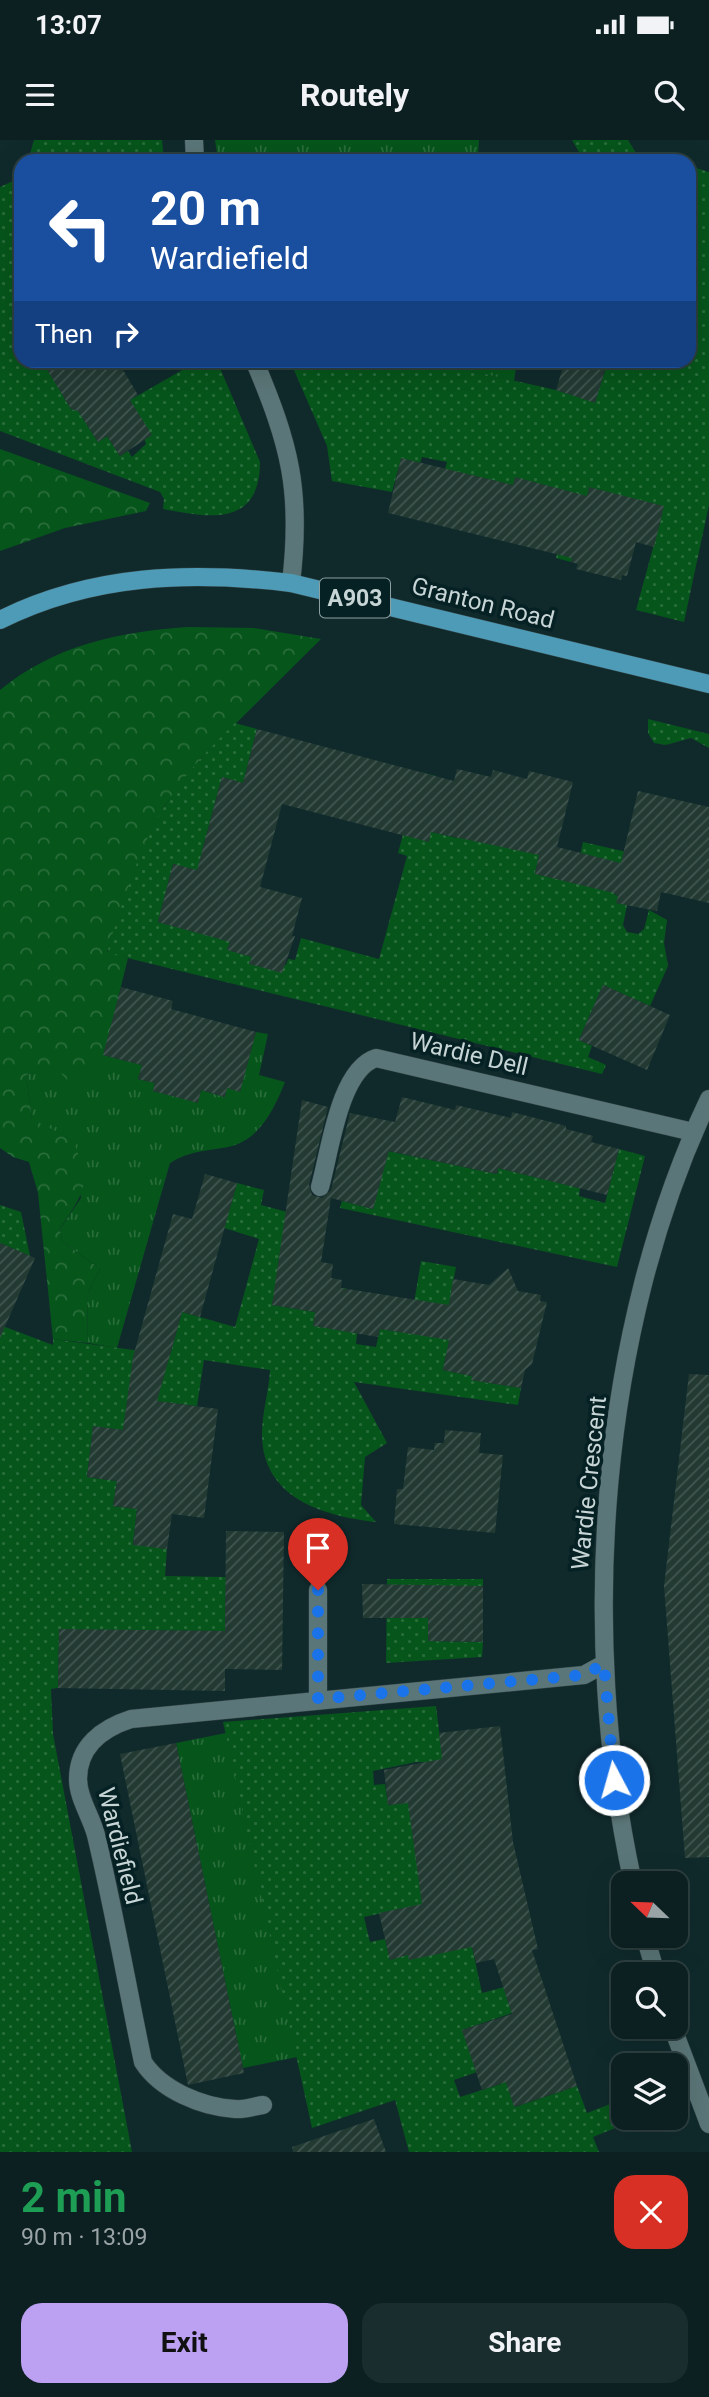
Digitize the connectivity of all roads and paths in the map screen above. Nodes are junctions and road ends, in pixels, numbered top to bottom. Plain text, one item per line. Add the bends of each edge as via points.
1 (257, 368) edge
2 (290, 583) junction
3 (0, 620) edge
4 (709, 684) edge
5 (709, 1099) edge
6 (693, 1132) junction
7 (320, 1187) dead end
8 (318, 1590) dead end
9 (604, 1664) junction
10 (318, 1699) junction
11 (631, 1871) edge
12 (677, 2039) edge
13 (263, 2105) dead end
14 (709, 2124) edge

1 - 2 street via 293,475 297,507
2 - 3 main road, Granton Road / A903 via 209,575 137,579 70,592
2 - 4 main road, Granton Road / A903
5 - 6 street, Wardie Crescent
6 - 7 street, Wardie Dell via 376,1058 366,1061 349,1082
6 - 9 street, Wardie Crescent via 647,1274 619,1418 603,1575
8 - 10 street
9 - 10 street, Wardiefield via 584,1675
9 - 11 street, Wardie Crescent via 612,1763
10 - 13 street, Wardiefield via 131,1719 105,1730 86,1750 78,1780 96,1836 143,2062 163,2084 188,2096 236,2109
12 - 14 street

